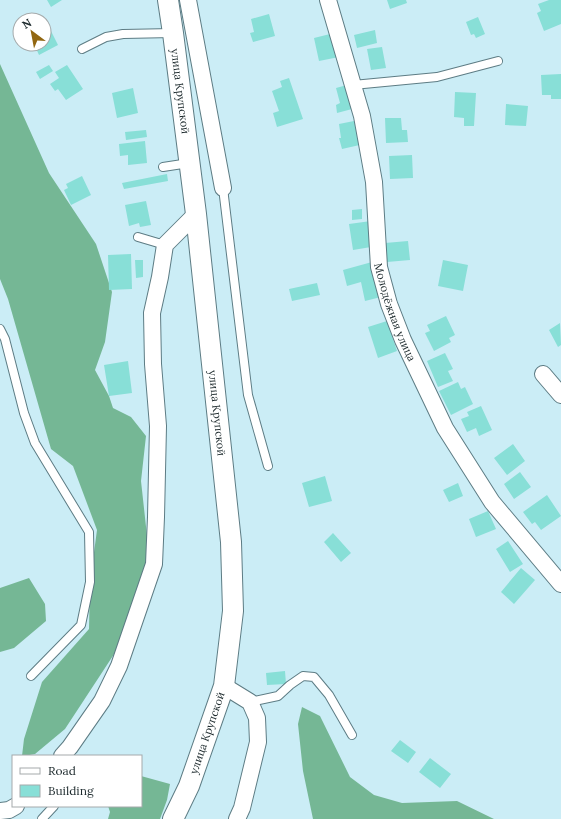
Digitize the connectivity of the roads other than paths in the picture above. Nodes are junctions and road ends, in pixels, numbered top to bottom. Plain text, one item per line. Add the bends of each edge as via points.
1 (168, 0) edge
2 (188, 0) edge
3 (328, 0) edge
4 (173, 33) junction
5 (82, 49) dead end
6 (498, 61) dead end
7 (353, 85) junction
8 (189, 163) junction
9 (163, 167) dead end
10 (223, 188) joint
11 (196, 214) junction
12 (138, 237) dead end
13 (165, 245) junction
14 (0, 329) edge
15 (543, 374) dead end
16 (561, 396) edge
17 (268, 466) dead end
18 (561, 584) edge
19 (31, 676) dead end
20 (224, 686) junction
21 (250, 702) junction
22 (352, 735) dead end
23 (67, 753) edge
24 (14, 807) edge
25 (53, 807) edge
26 (0, 811) edge
27 (42, 819) edge
28 (174, 819) edge
29 (237, 819) edge

1 - 4 street, улица Крупской
2 - 10 street
3 - 7 street, Молодёжная улица
4 - 5 lane via 123,34 106,37
4 - 8 street, улица Крупской
6 - 7 lane via 437,77
7 - 18 street, Молодёжная улица via 362,116 374,182 379,267 389,304 403,340 445,428 492,502
8 - 9 lane
8 - 11 street, улица Крупской
10 - 17 lane via 248,395
11 - 13 street
11 - 20 street, улица Крупской via 231,542 233,611
12 - 13 lane
13 - 23 street via 152,313 158,426 154,564 119,666 102,701
14 - 19 lane via 35,443 89,532 90,582 81,625
15 - 16 street
20 - 21 street
20 - 28 street, улица Крупской via 189,786
21 - 22 lane via 278,696 304,676 314,677 329,695
21 - 29 street via 257,718 258,742
24 - 26 street
25 - 27 lane

